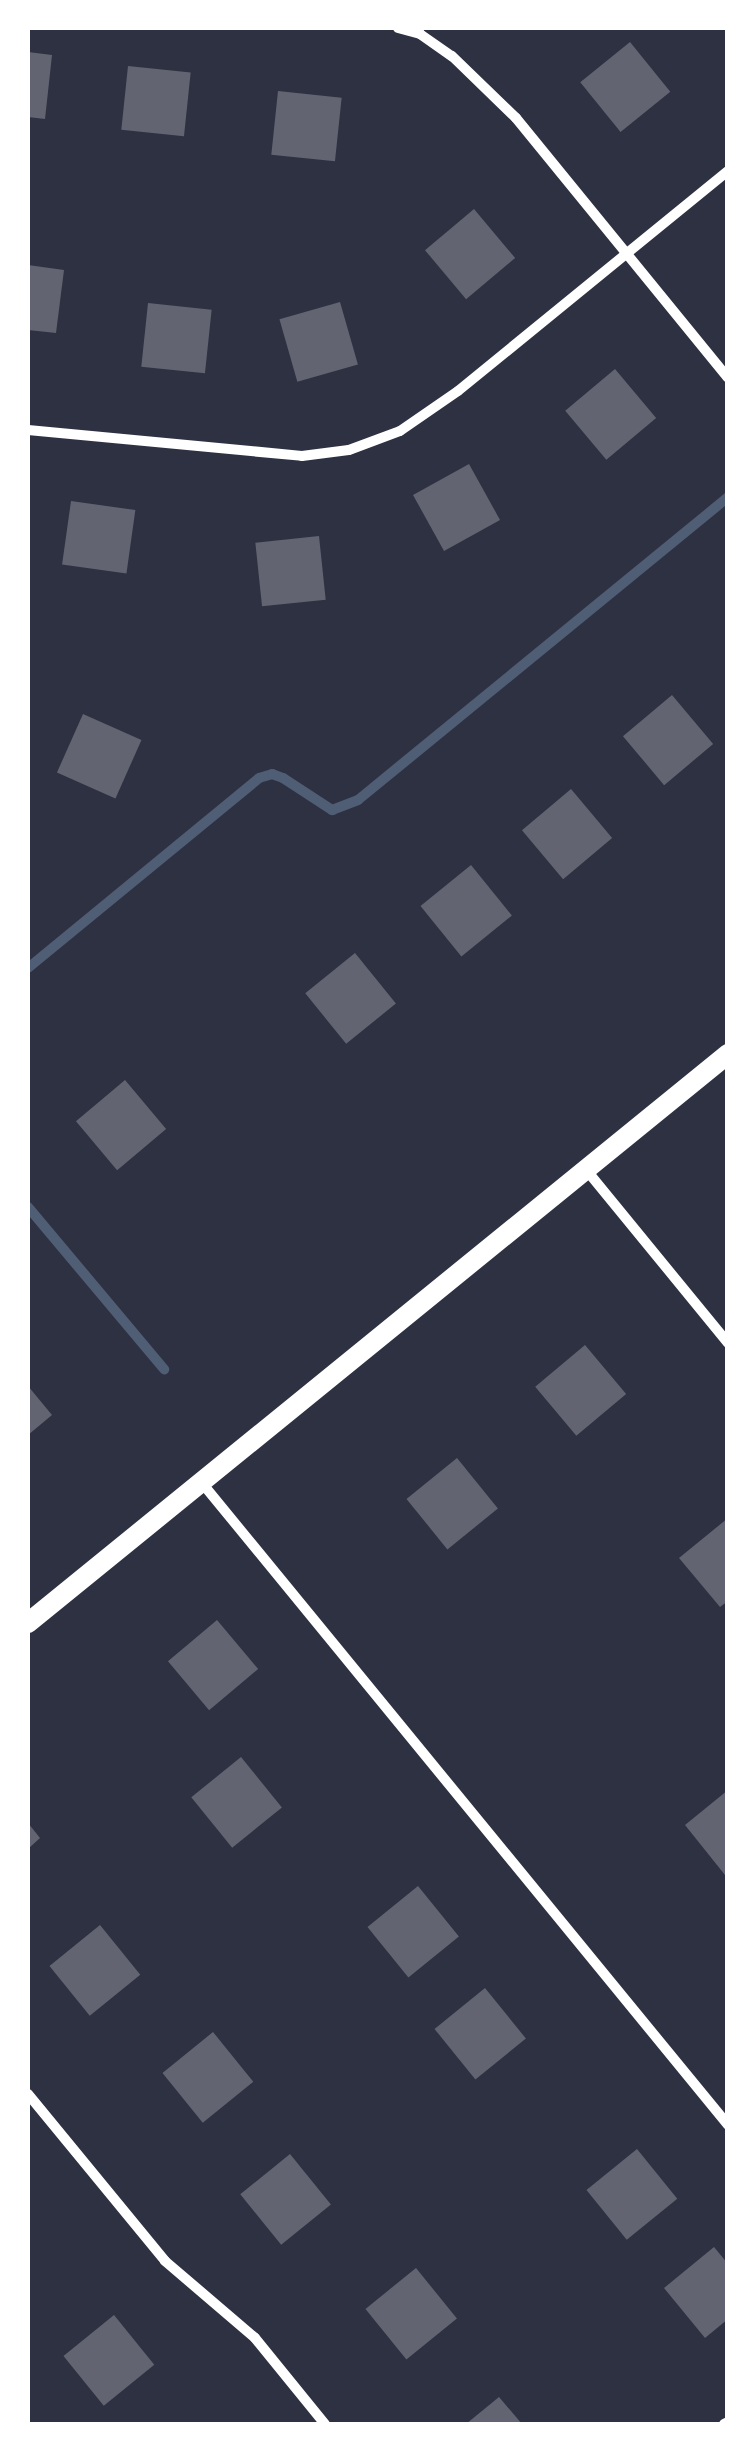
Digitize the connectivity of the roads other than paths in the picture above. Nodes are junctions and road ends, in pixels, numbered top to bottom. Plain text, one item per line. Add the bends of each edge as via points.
1 (398, 28) edge
2 (422, 31) edge
3 (728, 171) edge
4 (627, 254) junction
5 (728, 378) edge
6 (28, 430) edge
7 (728, 1054) edge
8 (588, 1172) junction
9 (728, 1343) edge
10 (201, 1482) junction
11 (28, 1623) edge
12 (28, 2094) edge
13 (728, 2124) edge
14 (325, 2424) edge

1 - 2 street
2 - 4 street via 516,118
3 - 4 street
4 - 5 street
4 - 6 street via 458,392 400,431 349,450 302,456
7 - 8 main road
8 - 9 street
8 - 10 main road
10 - 11 main road
10 - 13 street
12 - 14 street via 165,2261 255,2338

